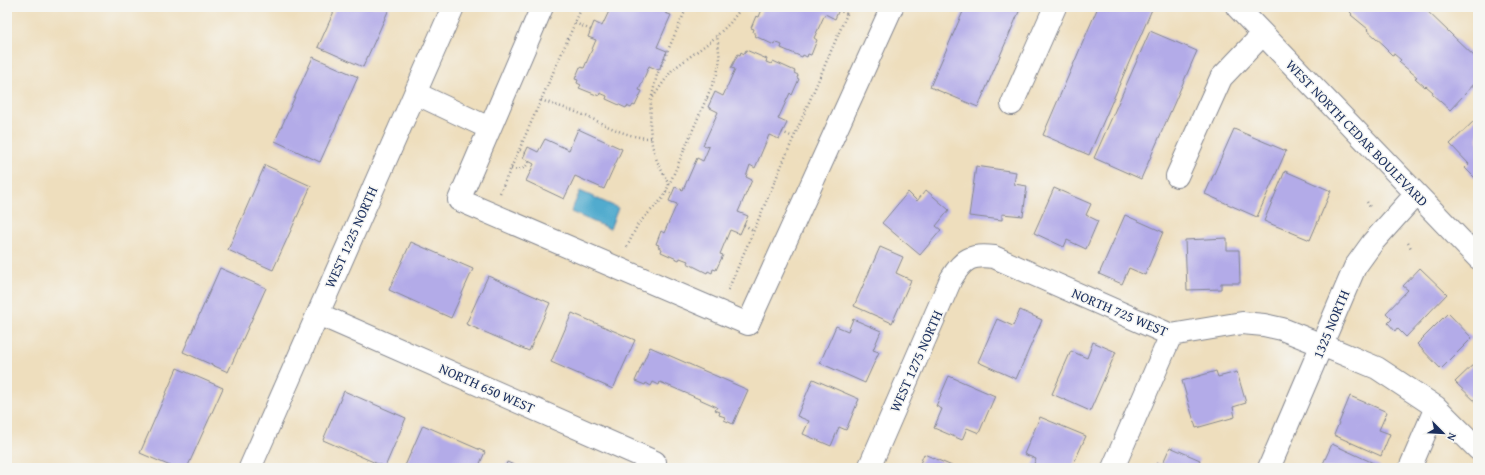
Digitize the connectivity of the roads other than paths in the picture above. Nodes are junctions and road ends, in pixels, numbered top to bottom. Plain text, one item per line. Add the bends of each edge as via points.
1 (453, 7) edge
2 (542, 7) edge
3 (892, 7) edge
4 (1055, 7) edge
5 (1237, 7) edge
6 (1263, 34) junction
7 (415, 93) junction
8 (1012, 104) dead end
9 (489, 128) junction
10 (1177, 176) dead end
11 (1416, 194) junction
12 (1478, 258) edge
13 (969, 259) joint
14 (318, 314) junction
15 (1171, 335) junction
16 (1322, 345) junction
17 (1436, 407) junction
18 (1478, 450) edge
19 (655, 462) dead end
20 (250, 468) edge
21 (869, 468) edge
22 (1113, 468) edge
23 (1269, 468) edge
24 (1410, 468) edge

1 - 7 street, WEST 1225 NORTH
2 - 9 street
3 - 9 street via 748,324 459,200
4 - 8 street
5 - 6 street, WEST NORTH CEDAR BOULEVARD
6 - 10 street via 1221,78
6 - 11 street, WEST NORTH CEDAR BOULEVARD
7 - 9 street
7 - 14 street, WEST 1225 NORTH
11 - 12 street, WEST NORTH CEDAR BOULEVARD
11 - 16 street, 1325 NORTH via 1373,242 1355,267
13 - 15 street, NORTH 725 WEST via 981,255 994,257
13 - 21 street, WEST 1275 NORTH via 959,266 952,279
14 - 19 street, NORTH 650 WEST
14 - 20 street, WEST 1225 NORTH
15 - 16 street, NORTH 725 WEST via 1242,323 1264,324
15 - 22 street
16 - 17 street, NORTH 725 WEST via 1377,368
16 - 23 street, 1325 NORTH
17 - 18 street, NORTH 725 WEST
17 - 24 street

